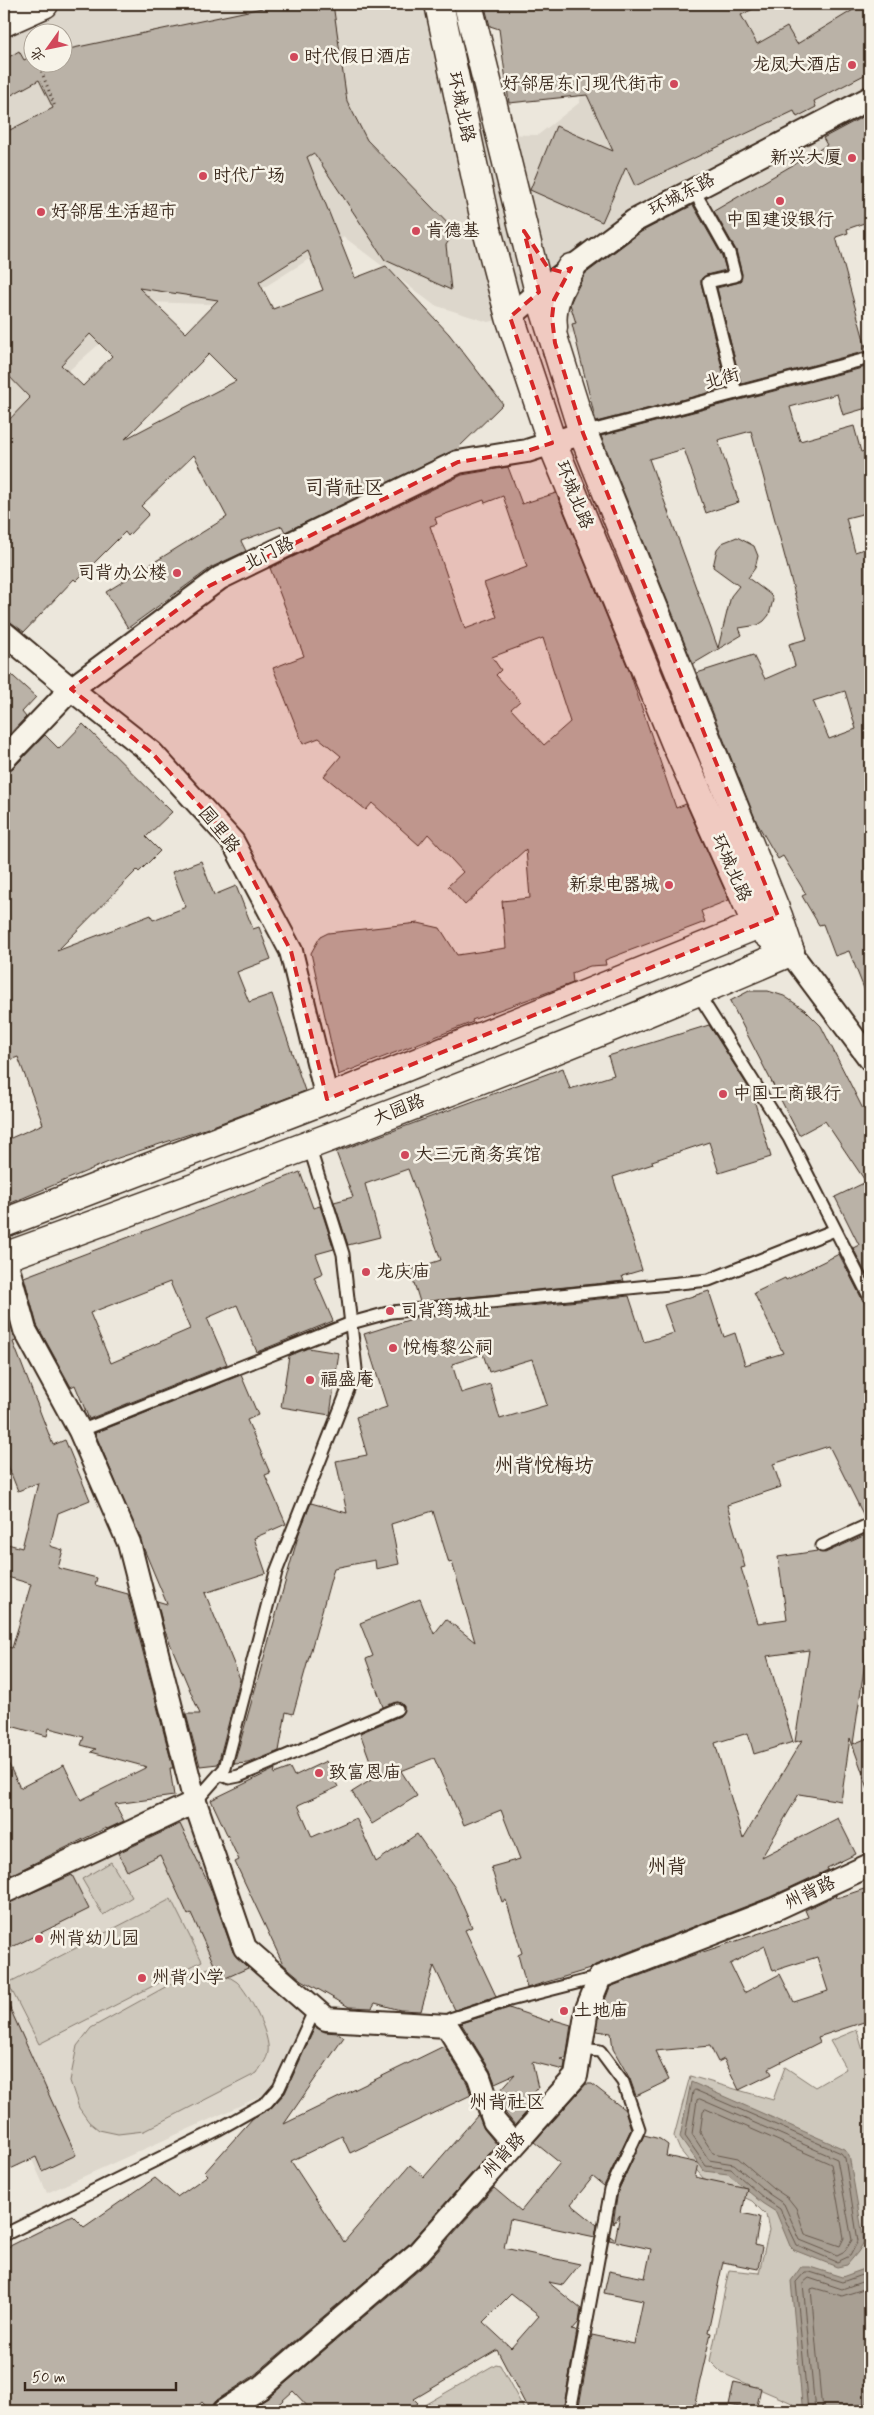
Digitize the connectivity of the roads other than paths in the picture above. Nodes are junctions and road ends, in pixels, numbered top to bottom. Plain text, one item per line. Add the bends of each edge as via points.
1 (44, 4) edge
2 (424, 4) edge
3 (439, 4) edge
4 (468, 4) edge
5 (4, 22) edge
6 (447, 43) junction
7 (870, 98) edge
8 (693, 190) junction
9 (524, 231) junction
10 (572, 268) junction
11 (539, 292) junction
12 (510, 317) junction
13 (555, 343) junction
14 (870, 358) edge
15 (736, 393) junction
16 (582, 433) junction
17 (552, 443) junction
18 (4, 633) edge
19 (70, 690) junction
20 (4, 759) edge
21 (767, 921) junction
22 (790, 952) junction
23 (697, 992) junction
24 (870, 1059) edge
25 (327, 1099) junction
26 (308, 1146) junction
27 (4, 1223) edge
28 (836, 1230) junction
29 (4, 1257) edge
30 (870, 1298) edge
31 (350, 1323) junction
32 (80, 1431) junction
33 (870, 1524) edge
34 (822, 1546) dead end
35 (397, 1709) dead end
36 (220, 1774) junction
37 (195, 1802) junction
38 (870, 1865) edge
39 (4, 1892) edge
40 (600, 1977) junction
41 (315, 2009) junction
42 (447, 2026) junction
43 (580, 2049) junction
44 (513, 2143) junction
45 (4, 2235) edge
46 (224, 2411) edge
47 (570, 2411) edge

1 - 5 street
2 - 6 street
3 - 6 street, 环城北路
4 - 9 street, 环城北路
6 - 12 street, 环城北路 via 487,230
7 - 8 street, 环城东路
8 - 10 street, 环城东路 via 634,221
8 - 15 lane via 730,253 735,276 708,282
9 - 10 street via 536,255 548,268 562,272
9 - 11 street, 环城北路
10 - 11 street, 环城东路
10 - 13 street via 554,300
11 - 12 street, 环城东路
11 - 13 street, 环城北路
12 - 17 street, 环城北路
13 - 16 street, 环城北路
14 - 15 lane, 北街
15 - 16 lane, 北街
16 - 17 street, 北门路
16 - 21 street, 环城北路
17 - 19 street, 北门路 via 527,451 458,462 220,578
17 - 21 street, 环城北路 via 676,744
18 - 19 street, 园里路
19 - 20 street, 北门路
19 - 25 street, 园里路 via 152,753 234,842 291,951
21 - 22 street, 环城北路
21 - 25 street
22 - 23 street, 大园路
22 - 24 street, 环城北路
23 - 26 street, 大园路
23 - 28 lane via 789,1138
25 - 27 street
26 - 29 street, 大园路
26 - 31 lane via 342,1254
28 - 30 lane
28 - 31 lane via 709,1280 391,1312
29 - 32 street via 25,1330
31 - 32 lane
31 - 36 lane via 356,1369 276,1572 226,1768
32 - 37 street via 129,1543
33 - 34 lane
35 - 36 lane via 239,1776 229,1778
36 - 37 lane
37 - 39 street
37 - 41 street via 245,1948
38 - 40 street, 州背路 via 775,1909
40 - 42 lane via 497,2004 450,2020
40 - 43 street, 州背路 via 587,2009
41 - 42 street via 326,2019
41 - 45 lane via 279,2088 266,2102 219,2129
42 - 44 street via 479,2077 494,2121
43 - 44 street, 州背路 via 576,2076
43 - 47 lane via 600,2051 623,2082 639,2129 611,2189
44 - 46 street, 州背路 via 418,2253 260,2388

